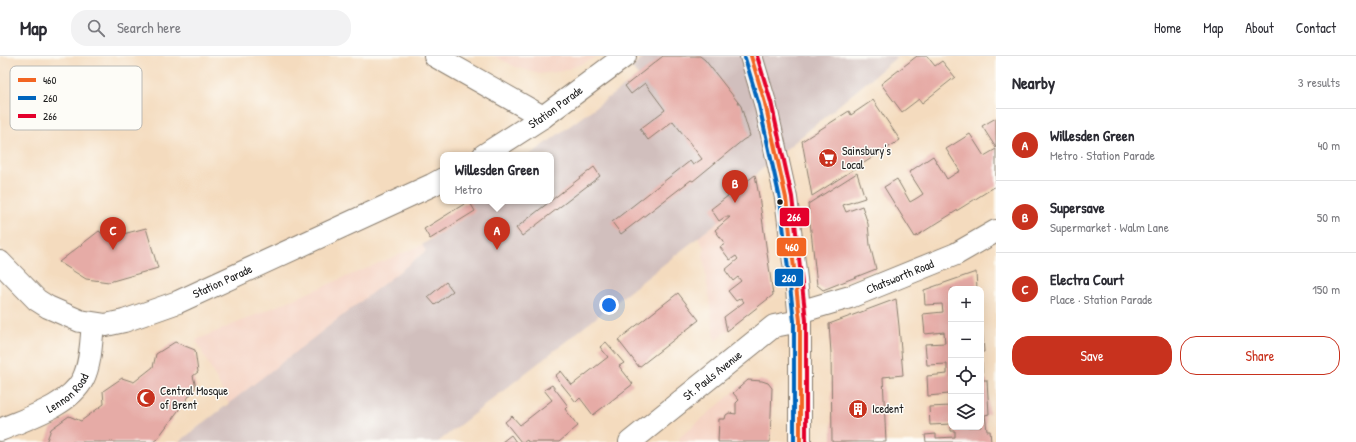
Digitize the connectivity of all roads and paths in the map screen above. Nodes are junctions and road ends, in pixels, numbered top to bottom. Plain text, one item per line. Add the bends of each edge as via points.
1 (435, 56) edge
2 (625, 56) edge
3 (751, 56) edge
4 (543, 117) junction
5 (489, 152) edge
6 (440, 181) edge
7 (994, 234) edge
8 (2, 267) edge
9 (800, 317) junction
10 (93, 324) junction
11 (0, 430) edge
12 (630, 442) edge
13 (800, 442) edge

1 - 4 street
2 - 4 street, Station Parade
3 - 9 street via 765,102 786,198
4 - 5 street, Station Parade
6 - 10 street, Station Parade via 178,302 124,321 106,325
7 - 9 street, Chatsworth Road via 956,254
8 - 10 street, Station Parade via 48,307
9 - 12 street, St. Pauls Avenue via 774,326
9 - 13 street
10 - 11 street, Lennon Road via 88,364 83,378 72,394 55,406

